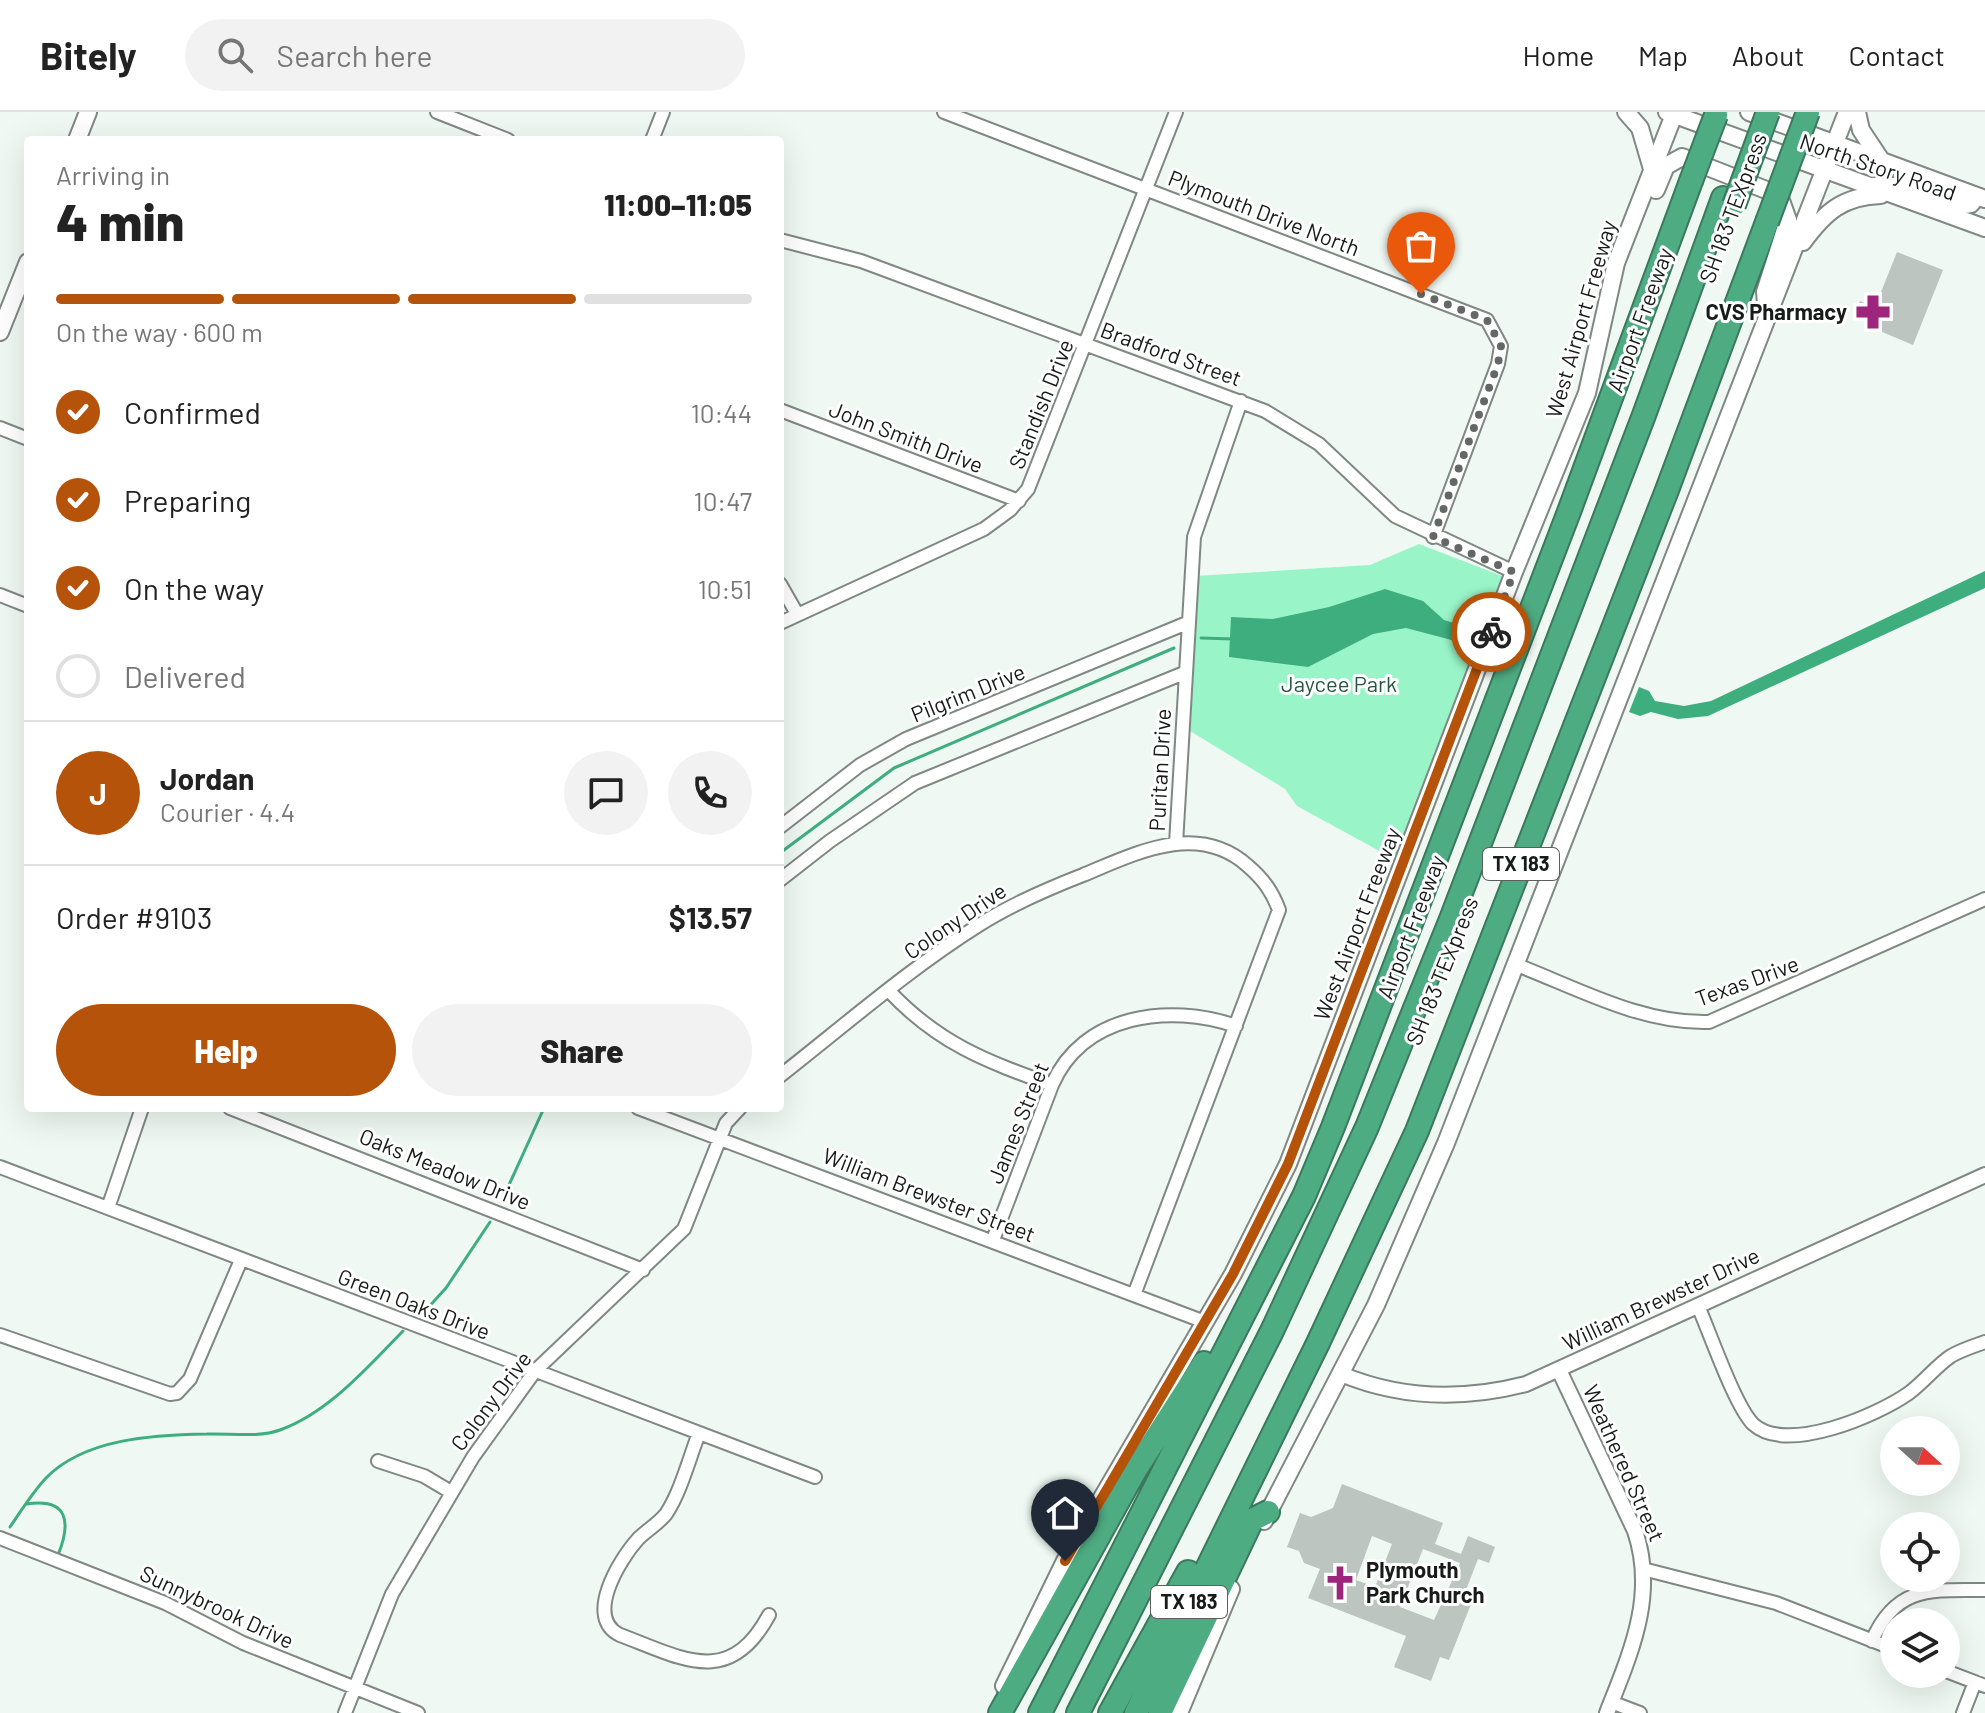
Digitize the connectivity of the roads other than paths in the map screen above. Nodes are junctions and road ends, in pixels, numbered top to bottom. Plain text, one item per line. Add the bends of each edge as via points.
1 (88, 112) edge
2 (437, 112) edge
3 (663, 112) edge
4 (944, 112) edge
5 (1176, 112) edge
6 (1626, 112) edge
7 (1752, 112) edge
8 (1768, 112) edge
9 (1808, 112) edge
10 (1847, 112) edge
11 (1857, 112) edge
12 (1672, 113) edge
13 (1717, 113) edge
14 (83, 136) edge
15 (498, 136) edge
16 (654, 136) edge
17 (1834, 145) junction
18 (1884, 164) junction
19 (1652, 169) junction
20 (1823, 171) junction
21 (1864, 185) junction
22 (1147, 189) junction
23 (1887, 195) junction
24 (1981, 198) edge
25 (1728, 201) junction
26 (1985, 228) edge
27 (784, 241) edge
28 (1790, 259) junction
29 (24, 277) edge
30 (1613, 280) junction
31 (1767, 318) junction
32 (0, 332) edge
33 (1087, 344) junction
34 (1241, 401) junction
35 (784, 412) edge
36 (0, 428) edge
37 (24, 437) edge
38 (1019, 501) junction
39 (1433, 537) junction
40 (1514, 572) junction
41 (784, 591) edge
42 (0, 595) edge
43 (24, 604) edge
44 (796, 612) junction
45 (784, 620) edge
46 (1187, 623) junction
47 (1184, 673) junction
48 (784, 824) edge
49 (1176, 844) junction
50 (784, 877) edge
51 (1985, 899) edge
52 (1517, 965) junction
53 (889, 991) junction
54 (1236, 1026) junction
55 (784, 1073) edge
56 (1052, 1085) junction
57 (141, 1112) edge
58 (240, 1112) edge
59 (649, 1112) edge
60 (736, 1112) edge
61 (720, 1139) junction
62 (0, 1167) edge
63 (1985, 1175) edge
64 (108, 1208) junction
65 (993, 1240) junction
66 (241, 1260) junction
67 (643, 1270) junction
68 (1134, 1295) junction
69 (1698, 1306) junction
70 (1205, 1322) junction
71 (0, 1335) edge
72 (1228, 1339) junction
73 (1985, 1342) edge
74 (1559, 1370) junction
75 (535, 1371) junction
76 (1341, 1374) junction
77 (699, 1433) junction
78 (378, 1461) dead end
79 (815, 1477) dead end
80 (451, 1492) junction
81 (1242, 1492) junction
82 (1268, 1512) junction
83 (1132, 1529) junction
84 (0, 1538) edge
85 (1643, 1569) junction
86 (1985, 1590) edge
87 (769, 1615) dead end
88 (1872, 1641) junction
89 (1880, 1644) edge
90 (1960, 1676) edge
91 (1980, 1684) edge
92 (355, 1689) junction
93 (1609, 1707) edge
94 (345, 1713) edge
95 (418, 1713) edge
96 (992, 1713) edge
97 (1000, 1713) edge
98 (1040, 1713) edge
99 (1056, 1713) edge
100 (1078, 1713) edge
101 (1089, 1713) edge
102 (1110, 1713) edge
103 (1136, 1713) edge
104 (1160, 1713) edge
105 (1179, 1713) edge
106 (1640, 1713) edge
107 (1963, 1713) edge

1 - 14 main road
2 - 15 street
3 - 16 street
4 - 22 street, Plymouth Drive North
5 - 22 street, Standish Drive
6 - 19 main road via 1640,128
7 - 17 main road, North Story Road
7 - 25 highway, SH 183 TEXpress
8 - 25 highway, SH 183 TEXpress, bridge
9 - 81 highway, TX 183, bridge via 1417,1131
10 - 17 main road
11 - 18 main road via 1861,130
12 - 19 main road, West Airport Freeway
12 - 20 main road, North Story Road
13 - 72 highway, Airport Freeway, bridge via 1333,1127 1304,1196
17 - 18 main road, North Story Road
17 - 20 main road
18 - 24 main road, North Story Road
19 - 30 main road, West Airport Freeway
20 - 21 main road, North Story Road
20 - 28 main road
21 - 23 main road, North Story Road
21 - 24 main road via 1903,186 1964,205
22 - 33 street, Standish Drive
22 - 39 street, Plymouth Drive North via 1487,320 1501,346 1498,364
23 - 26 main road, North Story Road
23 - 28 main road via 1844,200 1823,214
25 - 100 highway, SH 183 TEXpress via 1349,1169
25 - 101 highway, SH 183 TEXpress via 1543,716 1367,1152 1325,1246
27 - 33 street, Bradford Street via 861,261
28 - 31 main road
29 - 32 main road
30 - 31 main road via 1666,166 1682,157 1694,159 1779,195 1785,206 1788,220 1765,292
30 - 40 main road, West Airport Freeway via 1587,393
31 - 52 main road
33 - 34 street, Bradford Street
33 - 38 street, Standish Drive via 1032,483
34 - 39 street, Bradford Street via 1302,432 1395,516
34 - 46 street, Puritan Drive via 1196,525
35 - 38 street, John Smith Drive
36 - 37 street
38 - 44 street, Standish Drive via 984,529
39 - 40 street, Bradford Street
40 - 70 main road, West Airport Freeway via 1288,1164
41 - 44 street
42 - 43 street
44 - 45 street, Standish Drive
46 - 47 street, Puritan Drive
46 - 48 street, Pilgrim Drive via 906,739 860,765
47 - 49 street, Puritan Drive
47 - 50 street via 915,783
49 - 53 street, Colony Drive via 1142,850 1011,906
49 - 54 street, Puritan Drive via 1214,845 1235,855 1268,884 1279,910
51 - 52 street, Texas Drive via 1709,1022 1650,1017
52 - 76 main road via 1404,1245
53 - 55 street, Colony Drive
53 - 56 street via 950,1044
54 - 56 street, James Street via 1179,1013 1130,1021 1075,1048
54 - 68 street, Puritan Drive
56 - 65 street, James Street
57 - 64 street
58 - 67 street, Oaks Meadow Drive
59 - 61 street, William Brewster Street
60 - 61 street, Colony Drive
61 - 65 street, William Brewster Street
61 - 67 street, Colony Drive via 684,1229
62 - 64 street, Green Oaks Drive
63 - 69 street, William Brewster Drive
64 - 66 street, Green Oaks Drive
65 - 68 street, William Brewster Street
66 - 71 street via 190,1379 177,1393
66 - 75 street, Green Oaks Drive
67 - 75 street, Colony Drive
68 - 70 street, William Brewster Street
69 - 73 street via 1745,1413 1764,1431 1781,1435 1820,1432 1885,1406 1950,1357
69 - 74 street, William Brewster Drive
70 - 96 main road, West Airport Freeway via 1065,1561
72 - 83 highway, Airport Freeway
72 - 97 highway via 1181,1395
74 - 76 street, William Brewster Drive via 1501,1390 1438,1396
74 - 85 street, Weathered Street via 1635,1531
75 - 77 street, Green Oaks Drive
75 - 80 street, Colony Drive
76 - 82 main road
77 - 79 street, Green Oaks Drive
77 - 87 street via 668,1510 616,1571 607,1595 606,1624 620,1635 702,1664 745,1648
78 - 80 street via 424,1476
80 - 92 street, Colony Drive via 392,1594
81 - 102 highway via 1189,1570
81 - 103 highway, TX 183
82 - 104 highway via 1252,1520
82 - 105 main road
83 - 98 highway, Airport Freeway
83 - 99 highway via 1118,1581
84 - 92 street, Sunnybrook Drive via 165,1603 243,1643
85 - 88 street via 1776,1603
85 - 93 street, Weathered Street via 1640,1624
86 - 88 street via 1933,1590 1903,1601 1883,1616
88 - 89 street
90 - 91 street
91 - 107 street
92 - 94 street, Colony Drive
92 - 95 street, Sunnybrook Drive
93 - 106 street

